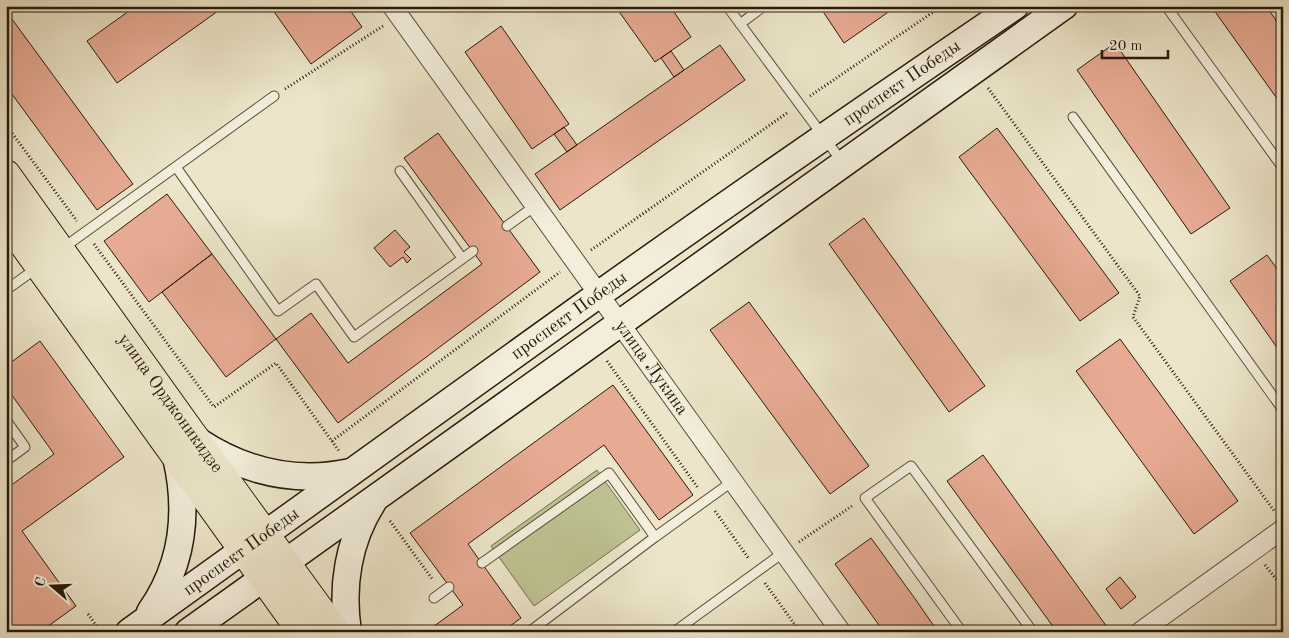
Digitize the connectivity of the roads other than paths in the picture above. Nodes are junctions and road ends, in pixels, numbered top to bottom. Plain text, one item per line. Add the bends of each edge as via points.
1 (727, 6) edge
2 (764, 6) edge
3 (1015, 6) edge
4 (1064, 6) edge
5 (1166, 6) edge
6 (396, 11) edge
7 (740, 24) junction
8 (274, 96) road end
9 (1073, 117) dead end
10 (824, 137) junction
11 (844, 164) junction
12 (176, 168) junction
13 (1283, 168) edge
14 (400, 171) dead end
15 (6, 174) edge
16 (535, 206) junction
17 (6, 220) edge
18 (507, 226) dead end
19 (61, 250) junction
20 (473, 251) dead end
21 (462, 258) junction
22 (39, 266) junction
23 (6, 290) edge
24 (599, 294) junction
25 (620, 324) junction
26 (1283, 410) edge
27 (6, 420) edge
28 (198, 441) junction
29 (176, 458) junction
30 (6, 460) edge
31 (354, 472) junction
32 (733, 481) junction
33 (374, 499) junction
34 (1280, 522) edge
35 (266, 534) junction
36 (655, 537) junction
37 (243, 550) junction
38 (784, 552) junction
39 (286, 562) junction
40 (482, 563) dead end
41 (264, 578) junction
42 (450, 587) dead end
43 (434, 598) dead end
44 (136, 626) edge
45 (188, 632) edge
46 (302, 632) edge
47 (336, 632) edge
48 (348, 632) edge
49 (529, 632) edge
50 (674, 632) edge
51 (841, 632) edge
52 (962, 632) edge
53 (1032, 632) edge
54 (1140, 632) edge

1 - 7 lane
2 - 7 lane
3 - 10 main road, проспект Победы
4 - 11 main road, проспект Победы
5 - 13 lane
6 - 16 street, улица Лукина
7 - 10 lane
8 - 12 lane
9 - 26 lane
10 - 11 lane
10 - 24 main road, проспект Победы
11 - 25 main road, проспект Победы
12 - 19 lane
12 - 21 lane via 278,311 316,284 354,337
14 - 21 lane
15 - 19 main road, улица Орджоникидзе
16 - 18 lane
16 - 24 street, улица Лукина
17 - 22 main road, улица Орджоникидзе
19 - 28 main road, улица Орджоникидзе
20 - 21 lane
22 - 23 lane
22 - 29 main road, улица Орджоникидзе
24 - 25 street, улица Лукина
24 - 31 main road, проспект Победы
25 - 32 street, улица Лукина
25 - 33 main road, проспект Победы
27 - 30 lane via 25,447
28 - 31 main road via 227,458 276,474 310,477
28 - 35 main road, улица Орджоникидзе
29 - 37 main road, улица Орджоникидзе
29 - 44 main road via 183,495 178,552 155,605
31 - 35 main road, проспект Победы
32 - 36 lane
32 - 38 street, улица Лукина
33 - 39 main road, проспект Победы
33 - 48 main road via 360,525 349,561 345,599
34 - 54 street via 1254,550
35 - 37 main road, проспект Победы
35 - 39 main road, улица Орджоникидзе
36 - 40 lane via 608,472
36 - 49 lane
37 - 41 main road, улица Орджоникидзе
37 - 44 main road, проспект Победы
38 - 50 lane
38 - 51 street, улица Лукина
39 - 41 main road, проспект Победы
39 - 47 main road, улица Орджоникидзе
41 - 45 main road, проспект Победы
41 - 46 main road, улица Орджоникидзе
42 - 43 lane
52 - 53 lane via 865,498 911,466

